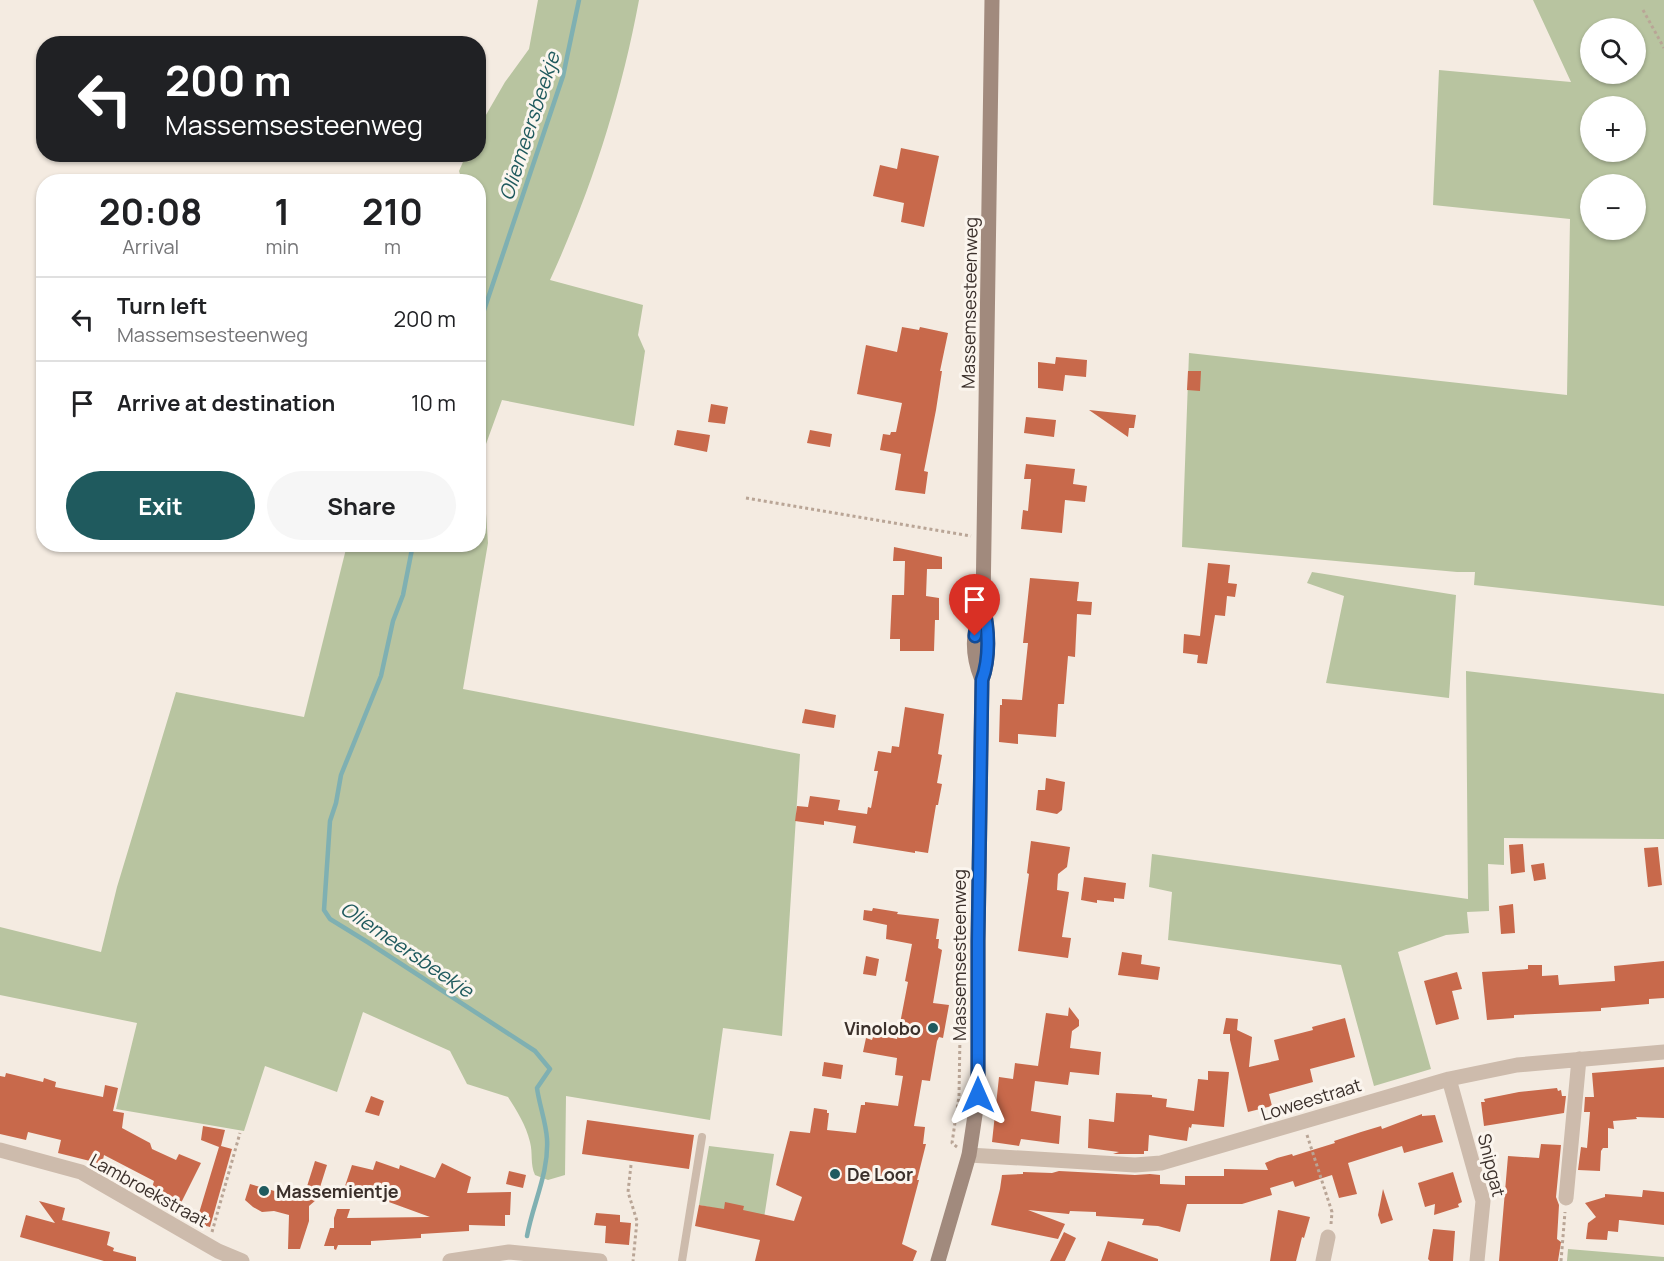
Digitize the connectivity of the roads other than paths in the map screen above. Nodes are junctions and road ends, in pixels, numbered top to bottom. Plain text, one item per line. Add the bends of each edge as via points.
1 (992, 0) edge
2 (1664, 1052) edge
3 (1579, 1059) junction
4 (1449, 1079) junction
5 (702, 1137) dead end
6 (0, 1150) edge
7 (969, 1155) junction
8 (1566, 1198) road end
9 (1328, 1237) road end
10 (242, 1261) edge
11 (450, 1261) edge
12 (600, 1261) edge
13 (682, 1261) edge
14 (938, 1261) edge
15 (1323, 1261) edge
16 (1477, 1261) edge

1 - 7 main road, Massemsesteenweg via 978,1095
2 - 3 street, Loweestraat
3 - 4 street, Loweestraat via 1517,1065
3 - 8 street
4 - 7 street, Loweestraat via 1161,1163 1135,1165
4 - 16 street, Snipgat via 1483,1201
5 - 13 lane
6 - 10 street, Lambroekstraat via 81,1172
7 - 14 main road, Massemsesteenweg
9 - 15 street
11 - 12 street via 508,1252

